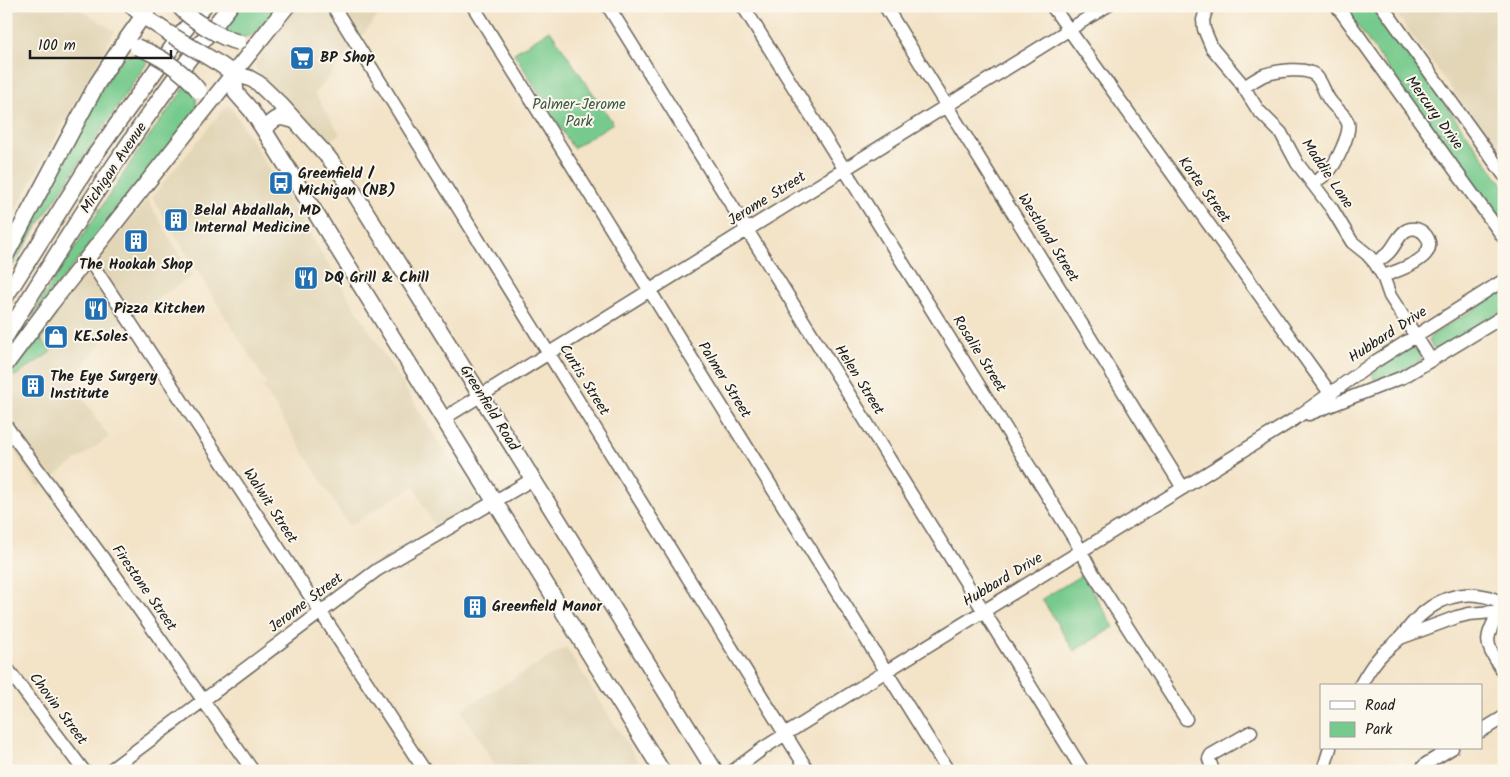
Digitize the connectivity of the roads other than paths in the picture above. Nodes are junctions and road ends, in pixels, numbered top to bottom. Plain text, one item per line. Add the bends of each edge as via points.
1 (179, 6) edge
2 (204, 6) edge
3 (230, 6) edge
4 (287, 6) edge
5 (333, 6) edge
6 (473, 6) edge
7 (608, 6) edge
8 (743, 6) edge
9 (885, 6) edge
10 (1052, 6) edge
11 (1107, 6) edge
12 (1210, 6) edge
13 (1337, 6) edge
14 (1382, 6) edge
15 (145, 13) edge
16 (1069, 30) junction
17 (259, 42) junction
18 (121, 47) junction
19 (234, 74) junction
20 (1244, 87) junction
21 (947, 106) junction
22 (204, 111) junction
23 (295, 121) junction
24 (264, 130) junction
25 (844, 170) junction
26 (1504, 175) edge
27 (1313, 183) junction
28 (747, 230) junction
29 (1504, 238) edge
30 (6, 255) edge
31 (88, 258) junction
32 (1375, 263) junction
33 (1383, 276) junction
34 (1504, 280) edge
35 (650, 292) junction
36 (6, 296) edge
37 (1504, 316) edge
38 (6, 336) edge
39 (1416, 336) junction
40 (549, 354) junction
41 (1431, 360) junction
42 (6, 364) edge
43 (1366, 368) junction
44 (1376, 388) junction
45 (1330, 393) junction
46 (482, 396) junction
47 (443, 419) junction
48 (1293, 420) junction
49 (6, 426) edge
50 (533, 479) junction
51 (1183, 488) junction
52 (494, 502) junction
53 (1081, 552) junction
54 (1502, 609) edge
55 (984, 611) junction
56 (321, 613) junction
57 (1400, 638) junction
58 (6, 667) edge
59 (886, 671) junction
60 (1504, 673) edge
61 (1361, 684) edge
62 (204, 700) junction
63 (1504, 717) edge
64 (1186, 719) dead end
65 (1482, 730) edge
66 (1250, 732) dead end
67 (785, 734) junction
68 (1329, 750) edge
69 (1449, 750) edge
70 (84, 771) edge
71 (109, 771) edge
72 (253, 771) edge
73 (425, 771) edge
74 (662, 771) edge
75 (715, 771) edge
76 (732, 771) edge
77 (808, 771) edge
78 (948, 771) edge
79 (1083, 771) edge
80 (1213, 771) edge
81 (1323, 771) edge
82 (1424, 771) edge

1 - 17 main road, bridge via 223,38
2 - 36 main road, Michigan Avenue via 95,155
3 - 38 main road, Michigan Avenue via 114,166
4 - 17 main road
5 - 40 street, Curtis Street
6 - 35 street, Palmer Street
7 - 28 street, Helen Street
8 - 25 street, Rosalie Street
9 - 21 street, Westland Street
10 - 16 street, Korte Street
11 - 16 street, Jerome Street
12 - 20 street, Maddie Lane via 1203,20 1208,40
13 - 29 street, Mercury Drive
14 - 26 street, Mercury Drive
15 - 18 main road
15 - 19 main road, Greenfield Road, bridge
16 - 21 street, Jerome Street
16 - 45 street, Korte Street
17 - 19 main road
18 - 22 main road, bridge via 148,51 186,76 199,91
18 - 30 main road via 97,84
19 - 22 main road
19 - 23 main road, Greenfield Road via 258,83
19 - 24 main road via 236,93
20 - 27 street, Maddie Lane via 1258,110 1281,133 1297,163
20 - 27 street via 1264,75 1308,70 1315,75 1349,128 1332,166
21 - 25 street, Jerome Street
21 - 51 street, Westland Street
22 - 31 main road
23 - 24 main road via 283,117 274,119
23 - 46 main road, Greenfield Road via 328,157 362,204
24 - 47 main road
25 - 28 street, Jerome Street
25 - 53 street, Rosalie Street
27 - 32 street, Maddie Lane via 1352,242
28 - 35 street, Jerome Street
28 - 55 street, Helen Street
31 - 42 main road
31 - 56 street, Walwit Street
32 - 33 street, Maddie Lane
32 - 33 street via 1410,228 1425,234 1430,245 1425,255 1402,270
33 - 39 street, Maddie Lane via 1390,296
34 - 39 street, Hubbard Drive
35 - 40 street, Jerome Street
35 - 59 street, Palmer Street
37 - 41 street, Hubbard Drive
39 - 41 street, Maddie Lane
39 - 43 street, Hubbard Drive
40 - 46 street, Jerome Street
40 - 67 street, Curtis Street
41 - 44 street, Hubbard Drive
43 - 44 street via 1368,381
43 - 45 street, Hubbard Drive
44 - 48 street, Hubbard Drive
45 - 48 street, Hubbard Drive
46 - 47 street, Jerome Street
46 - 50 main road, Greenfield Road
47 - 52 main road
48 - 51 street, Hubbard Drive
49 - 62 street, Firestone Street
50 - 52 street, Jerome Street
50 - 75 main road, Greenfield Road
51 - 53 street, Hubbard Drive
52 - 56 street, Jerome Street via 377,570
52 - 74 main road
53 - 55 street, Hubbard Drive
53 - 64 street, Rosalie Street
54 - 57 street via 1457,617
54 - 57 street via 1492,597 1475,594 1449,598 1433,605
54 - 60 street via 1487,640
55 - 59 street, Hubbard Drive
55 - 79 street, Helen Street
56 - 62 street, Jerome Street
56 - 73 street, Walwit Street
57 - 61 street via 1377,660
58 - 70 street, Chovin Street
59 - 67 street, Hubbard Drive
59 - 78 street, Palmer Street
62 - 71 street, Jerome Street
62 - 72 street, Firestone Street
63 - 65 street
66 - 80 street via 1211,755
67 - 76 street, Hubbard Drive
67 - 77 street, Curtis Street
68 - 81 street
69 - 82 street via 1426,764

